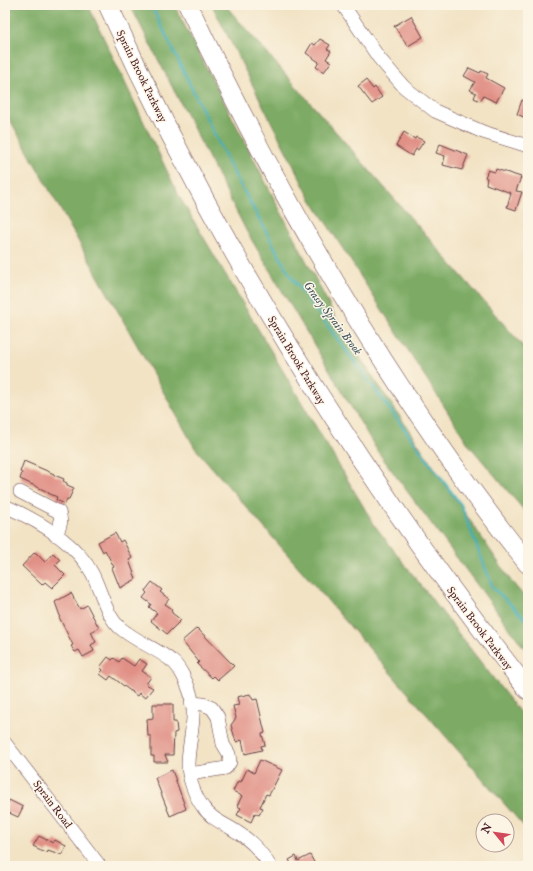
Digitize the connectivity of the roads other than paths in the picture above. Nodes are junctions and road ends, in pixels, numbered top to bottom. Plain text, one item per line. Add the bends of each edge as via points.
1 (108, 5) edge
2 (188, 5) edge
3 (343, 5) edge
4 (528, 146) edge
5 (20, 492) dead end
6 (5, 506) edge
7 (55, 535) junction
8 (528, 564) edge
9 (528, 690) edge
10 (192, 703) junction
11 (5, 743) edge
12 (190, 774) junction
13 (100, 866) edge
14 (270, 866) edge

1 - 9 highway, Sprain Brook Parkway via 196,183 301,367 415,540
2 - 8 highway via 259,146 349,303 436,439
3 - 4 street via 404,87 435,110 483,132
5 - 7 street via 59,512 62,520
6 - 7 street via 24,514
7 - 10 street via 76,550 82,558 118,626 172,661 177,667 190,692
10 - 12 street via 193,728 188,765
10 - 12 street via 212,708 218,717 223,744 230,762 221,770
11 - 13 street, Sprain Road
12 - 14 street via 203,807 210,815 260,850

